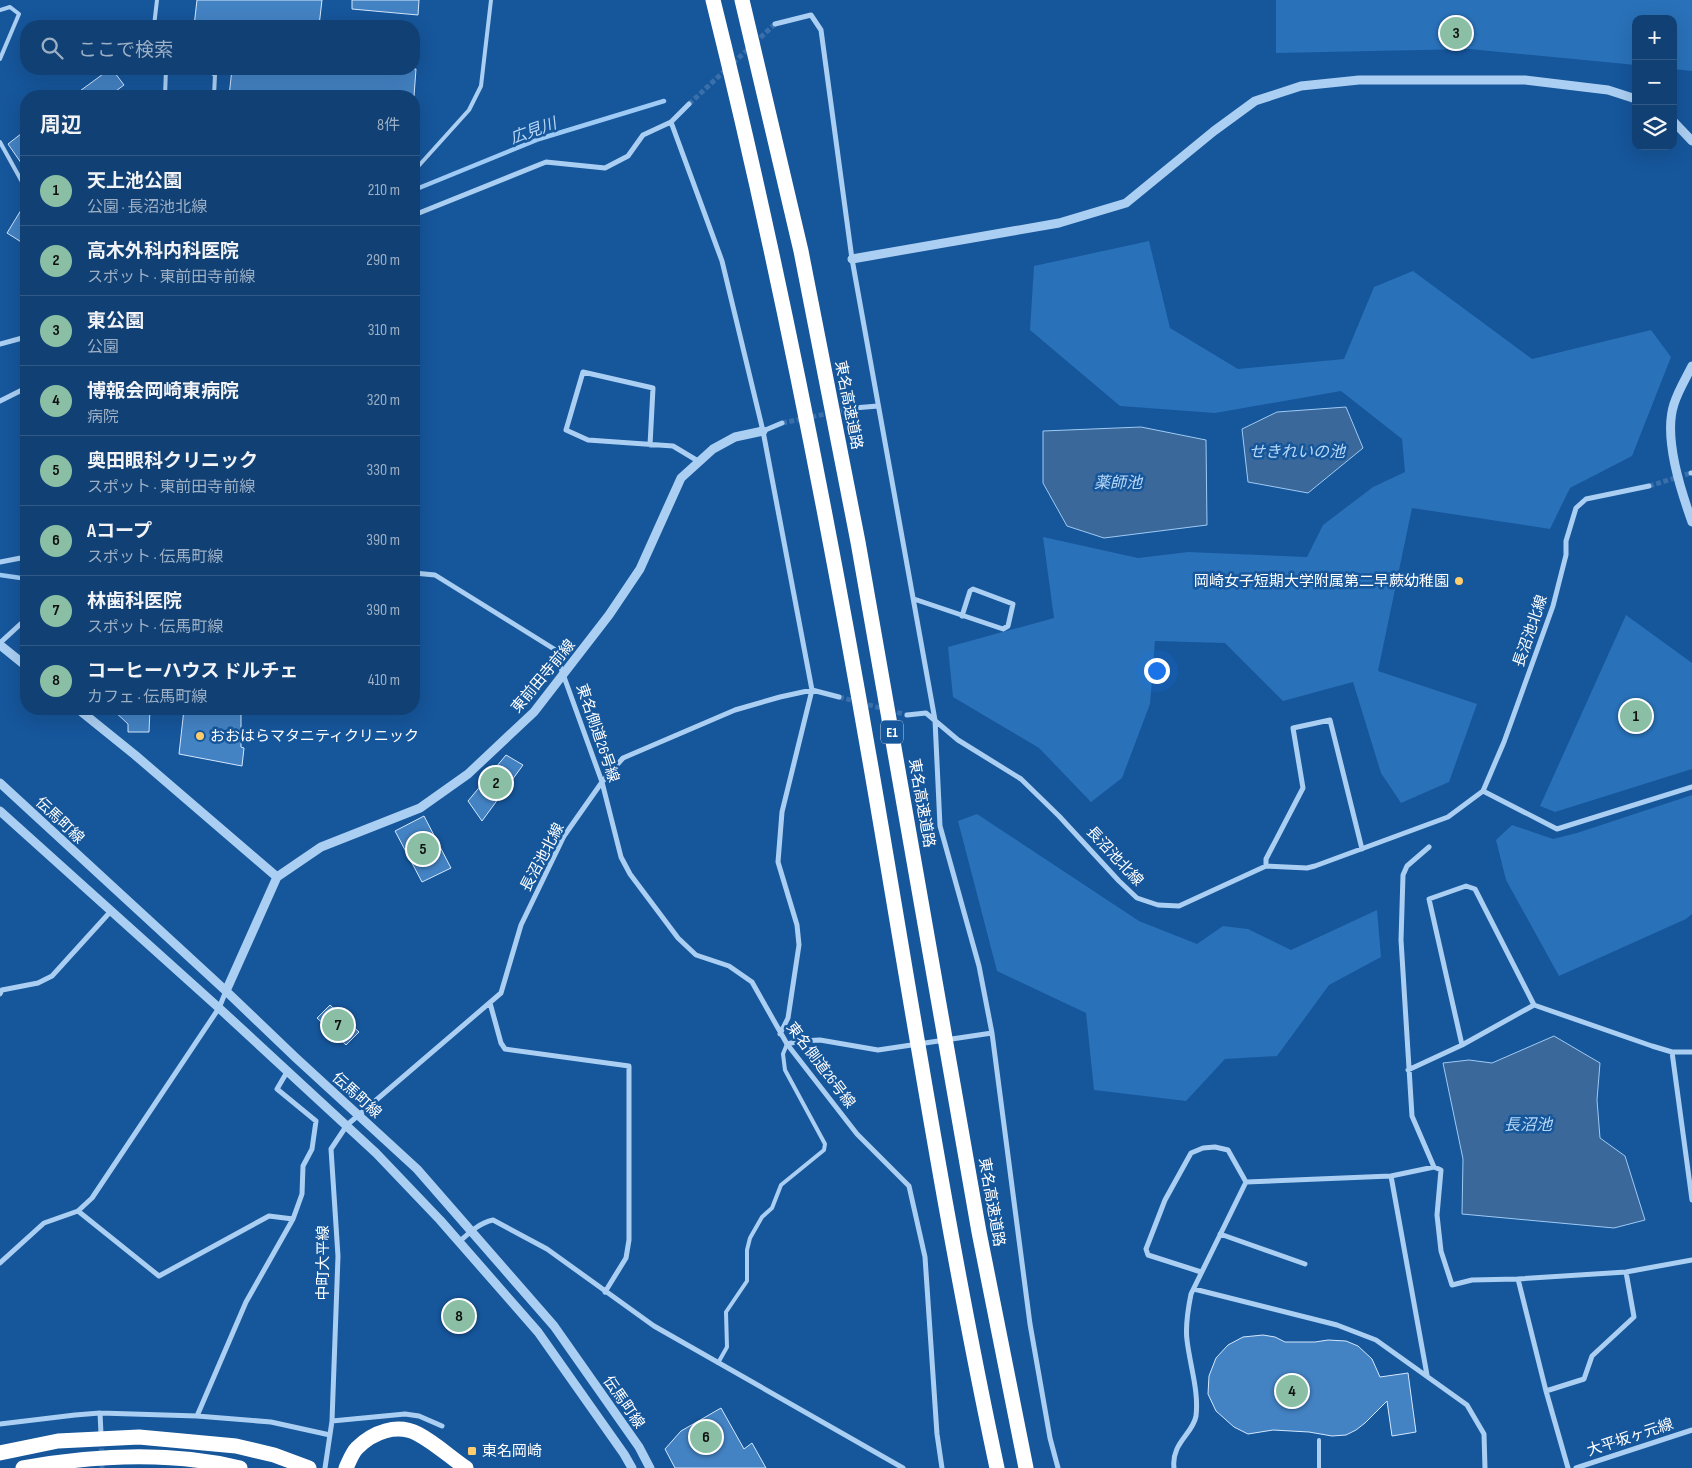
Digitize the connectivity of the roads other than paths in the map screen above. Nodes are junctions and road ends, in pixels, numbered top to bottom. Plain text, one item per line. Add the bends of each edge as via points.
1 (157, 0) edge
2 (491, 0) edge
3 (713, 0) edge
4 (742, 0) edge
5 (0, 10) edge
6 (155, 20) edge
7 (775, 24) tunnel mouth
8 (0, 59) edge
9 (166, 75) edge
10 (215, 75) edge
11 (165, 90) edge
12 (214, 90) edge
13 (1632, 98) edge
14 (689, 104) tunnel mouth
15 (671, 122) junction
16 (1677, 125) edge
17 (1692, 141) edge
18 (0, 142) edge
19 (420, 164) edge
20 (20, 178) edge
21 (420, 213) edge
22 (852, 259) junction
23 (20, 339) edge
24 (0, 344) edge
25 (1692, 366) edge
26 (20, 391) edge
27 (0, 402) edge
28 (878, 406) junction
29 (854, 408) tunnel mouth
30 (782, 423) tunnel mouth
31 (763, 431) junction
32 (650, 445) junction
33 (698, 461) junction
34 (1649, 486) tunnel mouth
35 (1692, 522) edge
36 (20, 558) edge
37 (0, 562) edge
38 (420, 574) edge
39 (914, 600) junction
40 (962, 616) junction
41 (20, 625) edge
42 (0, 644) edge
43 (20, 661) edge
44 (564, 674) junction
45 (812, 690) junction
46 (839, 697) tunnel mouth
47 (85, 715) edge
48 (907, 715) tunnel mouth
49 (935, 720) junction
50 (602, 782) junction
51 (0, 783) edge
52 (1692, 786) edge
53 (1483, 791) junction
54 (0, 811) edge
55 (1429, 847) dead end
56 (1362, 850) junction
57 (1266, 866) junction
58 (277, 876) junction
59 (111, 911) junction
60 (1, 991) edge
61 (226, 991) junction
62 (490, 1003) junction
63 (1534, 1005) junction
64 (219, 1008) junction
65 (992, 1033) junction
66 (780, 1034) junction
67 (786, 1044) junction
68 (1462, 1046) junction
69 (1672, 1052) junction
70 (1692, 1052) edge
71 (1408, 1070) junction
72 (287, 1072) junction
73 (359, 1115) junction
74 (347, 1125) junction
75 (1434, 1167) junction
76 (1391, 1176) junction
77 (1246, 1182) junction
78 (1692, 1200) edge
79 (78, 1211) junction
80 (294, 1219) junction
81 (471, 1231) junction
82 (1220, 1234) junction
83 (459, 1242) junction
84 (1692, 1260) edge
85 (0, 1263) edge
86 (1305, 1264) dead end
87 (1201, 1272) junction
88 (1626, 1272) junction
89 (1518, 1279) junction
90 (1194, 1289) junction
91 (606, 1292) junction
92 (718, 1363) junction
93 (1427, 1375) junction
94 (1546, 1391) junction
95 (100, 1413) junction
96 (197, 1416) junction
97 (332, 1421) junction
98 (0, 1424) edge
99 (442, 1426) dead end
100 (1692, 1430) edge
101 (101, 1434) tunnel mouth
102 (330, 1435) junction
103 (1319, 1440) dead end
104 (0, 1453) edge
105 (23, 1468) edge
106 (240, 1468) edge
107 (309, 1468) edge
108 (325, 1468) edge
109 (346, 1468) edge
110 (466, 1468) edge
111 (632, 1468) edge
112 (650, 1468) edge
113 (903, 1468) edge
114 (942, 1468) edge
115 (997, 1468) edge
116 (1026, 1468) edge
117 (1058, 1468) edge
118 (1174, 1468) edge
119 (1319, 1468) edge
120 (1485, 1468) edge
121 (1568, 1468) edge
122 (1576, 1468) edge

1 - 6 lane
2 - 19 lane via 481,86 469,110
3 - 115 highway, E1 via 773,255 831,546 952,1238
4 - 116 highway, 東名高速道路 / E1 via 801,251 858,542 979,1232
5 - 8 lane via 10,7 19,14
7 - 22 street via 810,15 821,30
9 - 11 lane
10 - 12 lane
13 - 22 street via 1608,90 1525,80 1359,80 1301,86 1256,101 1126,203 1059,223
14 - 15 street
15 - 21 street via 644,135 628,156 605,168 546,162
15 - 31 street via 722,261
16 - 17 street
18 - 20 lane
22 - 28 street
23 - 24 street
25 - 35 street via 1673,405 1670,434 1680,489
26 - 27 street
28 - 29 street
28 - 39 street
30 - 31 street
31 - 33 street, 東前田寺前線 via 735,437
31 - 45 street
32 - 32 street via 653,388 583,372 566,430 588,440
32 - 33 street via 673,446
33 - 44 street, 東前田寺前線 via 681,478 640,569 610,615
34 - 53 street, 長沼池北線 via 1586,499 1576,508 1553,606
36 - 37 street
38 - 44 street, 東名側道26号線 via 435,575 554,649
39 - 40 street
39 - 49 street
40 - 40 street via 1003,629 1008,626 1013,604 973,589
41 - 42 street
42 - 43 street
44 - 50 street, 東名側道26号線
44 - 58 street, 東前田寺前線 via 534,712 468,774 428,803 321,847
45 - 46 street
45 - 50 street, 長沼池北線 via 735,710 623,758
45 - 66 street via 782,812 778,862 797,924 799,945 788,1018
47 - 58 street
48 - 49 street via 926,713
49 - 57 street, 長沼池北線 via 958,740 1021,779 1137,898 1158,905 1179,906
49 - 65 street via 940,826 979,966
50 - 62 street, 長沼池北線 via 564,836 521,925 501,993
50 - 66 street, 東名側道26号線 via 621,857 630,874 678,938 696,955 729,966 752,982
51 - 61 street, 伝馬町線
52 - 53 street via 1557,829
53 - 56 street, 長沼池北線 via 1448,817
54 - 59 street, 伝馬町線
55 - 71 street via 1407,866 1403,875 1401,940
56 - 57 street, 長沼池北線 via 1307,868
56 - 57 street via 1330,720 1293,728 1303,788 1266,859
58 - 61 street
59 - 60 street via 52,976 38,983
59 - 64 street, 伝馬町線
61 - 64 street
61 - 73 street, 伝馬町線
62 - 73 street, 長沼池北線
62 - 91 street via 501,1043 506,1048 629,1066 629,1240 626,1258
63 - 68 street
63 - 68 street via 1475,889 1466,886 1429,899
63 - 69 street
64 - 72 street, 伝馬町線
64 - 79 street via 92,1198
65 - 67 street via 878,1050 820,1040
65 - 117 street via 1030,1324
66 - 67 street, 東名側道26号線
67 - 92 lane via 783,1054 785,1070 825,1144 824,1150 781,1184 772,1208 762,1217 750,1238 747,1282 726,1312 727,1346
67 - 114 street, 東名側道26号線 via 857,1134 909,1186 925,1258
68 - 71 street
69 - 70 street
69 - 78 street
71 - 75 street via 1412,1116
72 - 74 street, 伝馬町線
72 - 80 street via 277,1089 316,1121 312,1148 303,1166 302,1194
73 - 74 street, 中町大平線
73 - 81 street, 伝馬町線 via 418,1169
74 - 83 street, 伝馬町線
74 - 97 street, 中町大平線 via 331,1149 338,1256
75 - 76 street
75 - 89 street via 1441,1170 1437,1215 1441,1251 1452,1285 1472,1280
76 - 77 street
76 - 93 street
77 - 82 street
77 - 87 street via 1228,1150 1203,1148 1191,1153 1165,1200 1146,1249 1148,1255
79 - 80 street via 159,1276 269,1216
79 - 85 street via 44,1223
80 - 96 street via 246,1302
81 - 83 street
81 - 91 street via 493,1220 548,1249
81 - 112 street, 伝馬町線 via 554,1326 639,1447
82 - 86 street
82 - 87 street
83 - 111 street, 伝馬町線 via 538,1332
84 - 88 street
87 - 90 street
88 - 89 street
88 - 94 street via 1634,1318 1592,1356 1584,1379
89 - 94 street
90 - 93 street via 1337,1325 1376,1340
90 - 118 street via 1187,1314 1187,1339 1197,1397 1195,1419 1178,1446
91 - 92 street via 654,1326
92 - 113 street
93 - 120 street via 1467,1405 1484,1434
94 - 121 street
95 - 96 street
95 - 98 street
95 - 101 street
96 - 102 street via 271,1422
97 - 99 street via 405,1414
97 - 102 street, 中町大平線
100 - 122 street, 大平坂ヶ元線
102 - 108 street, 中町大平線
103 - 119 lane
104 - 107 highway via 58,1442 139,1437 236,1446
105 - 106 highway via 67,1460 134,1456 211,1461
109 - 110 highway via 356,1449 372,1436 389,1429 418,1434

